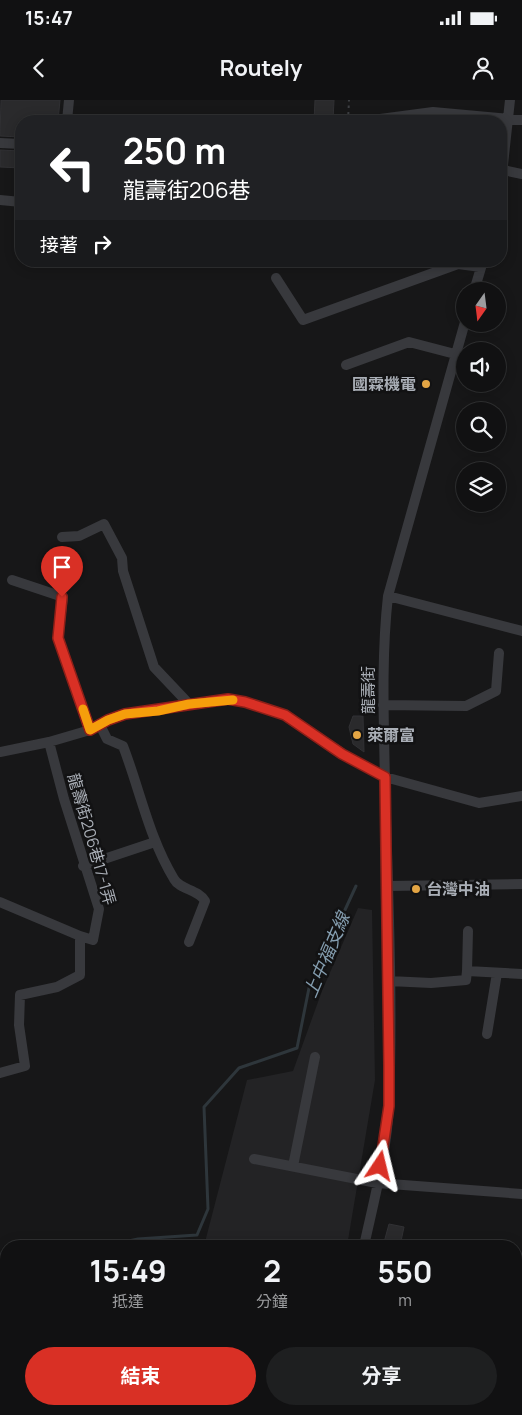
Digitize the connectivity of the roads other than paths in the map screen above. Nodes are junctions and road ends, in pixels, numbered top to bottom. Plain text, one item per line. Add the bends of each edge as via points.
1 (69, 100) edge
2 (510, 100) edge
3 (68, 115) edge
4 (410, 115) edge
5 (470, 115) edge
6 (508, 118) junction
7 (522, 120) edge
8 (507, 128) edge
9 (0, 143) edge
10 (15, 144) edge
11 (507, 171) edge
12 (522, 174) edge
13 (0, 200) edge
14 (15, 201) edge
15 (450, 267) edge
16 (481, 267) edge
17 (276, 278) dead end
18 (477, 282) edge
19 (462, 332) edge
20 (455, 354) junction
21 (346, 365) dead end
22 (62, 537) dead end
23 (12, 580) dead end
24 (388, 596) junction
25 (522, 631) edge
26 (499, 653) dead end
27 (189, 704) junction
28 (383, 705) junction
29 (100, 725) junction
30 (90, 730) junction
31 (50, 742) junction
32 (0, 752) edge
33 (385, 777) junction
34 (522, 796) edge
35 (154, 842) junction
36 (84, 866) junction
37 (522, 884) edge
38 (388, 886) junction
39 (0, 902) edge
40 (468, 931) dead end
41 (80, 936) junction
42 (189, 942) dead end
43 (467, 971) junction
44 (497, 973) junction
45 (522, 974) edge
46 (389, 981) junction
47 (487, 1034) dead end
48 (315, 1056) dead end
49 (0, 1073) edge
50 (254, 1159) dead end
51 (293, 1166) junction
52 (377, 1184) junction
53 (522, 1194) edge
54 (365, 1240) edge

1 - 3 street
2 - 6 street
4 - 5 street via 433,112
6 - 7 street
6 - 8 street
9 - 10 street
11 - 12 street
13 - 14 street
15 - 17 street via 303,320
16 - 18 street
19 - 20 street, 龍壽街
20 - 21 street via 409,342
20 - 24 street, 龍壽街
22 - 27 street via 79,536 104,524 122,558 123,571 154,667
23 - 30 street via 62,597 58,638
24 - 25 street
24 - 28 street, 龍壽街 via 383,646
26 - 28 street via 496,691 466,706
27 - 29 street via 125,714
27 - 33 street via 228,699 271,710 300,723 342,754
28 - 33 street, 龍壽街
29 - 30 street
29 - 35 street via 107,739 123,746
30 - 31 street
31 - 32 street
31 - 36 street, 龍壽街206巷17-1弄
33 - 34 street via 479,803
33 - 38 street, 龍壽街
35 - 36 street
35 - 42 street via 175,882 193,890 205,901
36 - 41 street, 龍壽街206巷17-1弄 via 99,909 94,940
37 - 38 street
38 - 46 street, 龍壽街
39 - 41 street
40 - 43 street
41 - 49 street via 80,975 58,987 20,995 19,1025 25,1066
43 - 44 street
43 - 46 street via 466,980 431,983
44 - 45 street
44 - 47 street
46 - 52 street, 龍壽街 via 389,1106
48 - 51 street
50 - 51 street
51 - 52 street
52 - 53 street
52 - 54 street, 龍壽街

